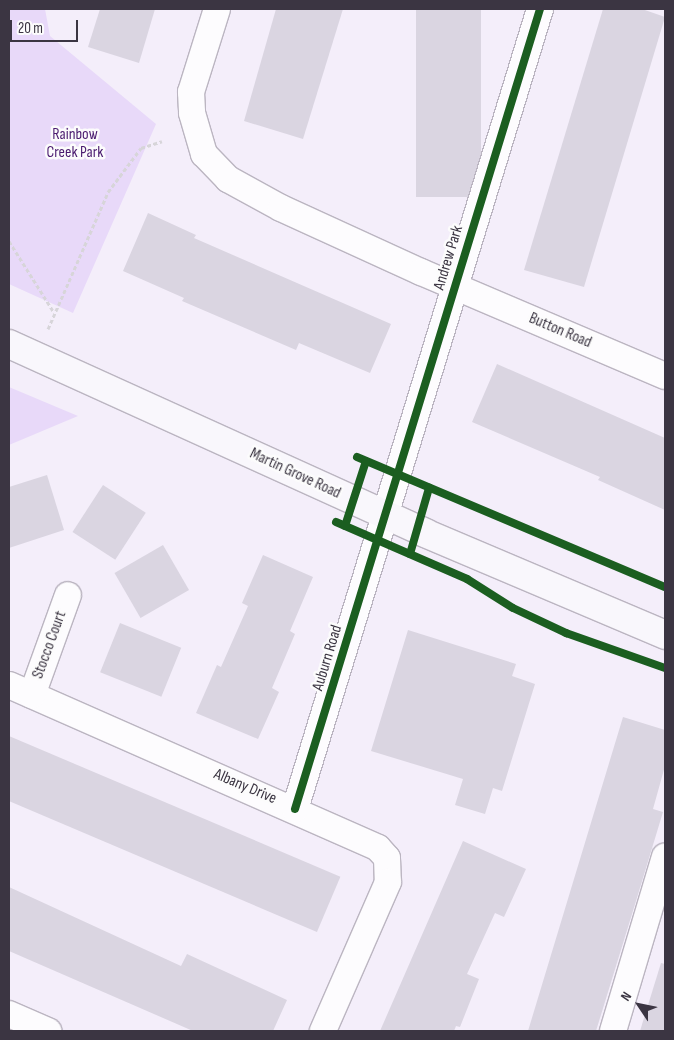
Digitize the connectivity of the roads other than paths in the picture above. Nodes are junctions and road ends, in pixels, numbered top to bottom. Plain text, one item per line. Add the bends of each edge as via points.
1 (216, 9) edge
2 (540, 9) edge
3 (455, 286) junction
4 (9, 344) edge
5 (665, 376) edge
6 (386, 515) junction
7 (68, 595) dead end
8 (665, 635) edge
9 (20, 690) edge
10 (295, 809) junction
11 (665, 857) edge
12 (9, 1014) edge
13 (48, 1031) edge
14 (323, 1031) edge
15 (613, 1031) edge

1 - 3 street, Andrew Park via 191,92 197,137 204,154 242,189
2 - 3 street, Andrew Park
3 - 5 street, Button Road
3 - 6 street, Andrew Park
4 - 6 street, Martin Grove Road
6 - 8 street, Martin Grove Road
6 - 10 street, Auburn Road
7 - 9 street, Stocco Court
9 - 10 street, Albany Drive
10 - 14 street, Albany Drive via 378,848 387,858 389,872 384,894
11 - 15 street
12 - 13 street

